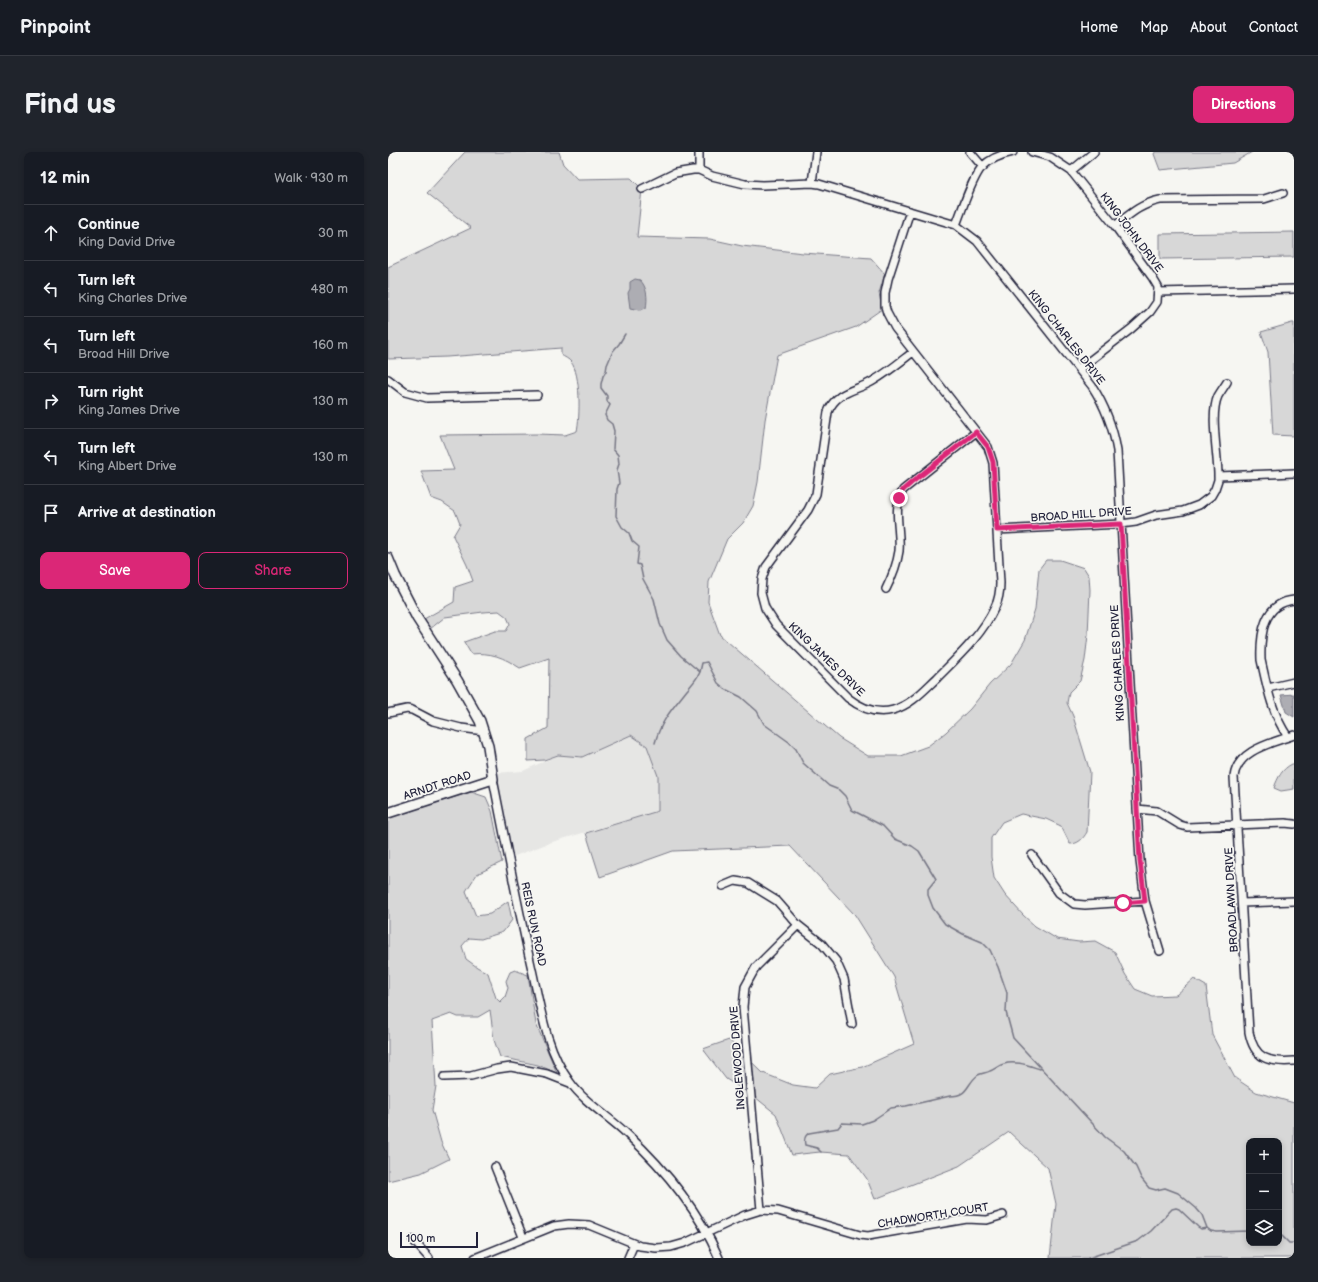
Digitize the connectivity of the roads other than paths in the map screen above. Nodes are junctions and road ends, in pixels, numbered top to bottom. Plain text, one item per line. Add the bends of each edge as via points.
1 (699, 152) edge
2 (816, 152) edge
3 (970, 152) edge
4 (1013, 152) edge
5 (1032, 152) edge
6 (1094, 152) edge
7 (983, 167) junction
8 (700, 170) junction
9 (1071, 171) junction
10 (812, 183) junction
11 (642, 189) dead end
12 (1283, 193) dead end
13 (910, 211) junction
14 (956, 225) junction
15 (1115, 226) junction
16 (1294, 289) edge
17 (1158, 292) junction
18 (913, 352) junction
19 (1079, 369) junction
20 (388, 379) edge
21 (1227, 382) dead end
22 (537, 395) dead end
23 (976, 432) junction
24 (1294, 473) edge
25 (1218, 476) junction
26 (1121, 524) junction
27 (997, 530) junction
28 (388, 558) edge
29 (886, 589) dead end
30 (1294, 600) edge
31 (1294, 682) edge
32 (1268, 688) junction
33 (388, 713) edge
34 (484, 731) junction
35 (1291, 736) edge
36 (493, 779) junction
37 (1137, 809) junction
38 (388, 814) edge
39 (1294, 824) edge
40 (1237, 826) junction
41 (1032, 855) dead end
42 (723, 886) dead end
43 (1145, 901) junction
44 (1294, 902) edge
45 (1242, 903) junction
46 (798, 925) junction
47 (1160, 951) dead end
48 (852, 1024) dead end
49 (1294, 1061) edge
50 (444, 1077) dead end
51 (570, 1083) junction
52 (494, 1167) dead end
53 (761, 1210) junction
54 (1003, 1215) dead end
55 (707, 1233) junction
56 (523, 1237) junction
57 (412, 1240) dead end
58 (634, 1244) junction
59 (429, 1258) edge
60 (475, 1258) edge
61 (628, 1258) edge
62 (718, 1258) edge

1 - 8 street
2 - 10 street
3 - 7 street
4 - 7 street
5 - 9 street, KING JOHN DRIVE via 1050,156
6 - 9 street
7 - 14 street via 975,178
8 - 10 street, KING CHARLES DRIVE via 712,176 749,185
8 - 11 street, KING CHARLES DRIVE via 676,173
9 - 15 street, KING JOHN DRIVE
10 - 13 street, KING CHARLES DRIVE
12 - 15 street via 1264,199 1160,200 1140,207
13 - 14 street, KING CHARLES DRIVE
13 - 18 street, KING JAMES DRIVE via 888,279 885,301 890,320
14 - 19 street, KING CHARLES DRIVE via 977,241
15 - 17 street, KING JOHN DRIVE via 1152,277
16 - 17 street
17 - 19 street via 1157,302 1150,312
18 - 23 street, KING JAMES DRIVE
18 - 27 street, KING JAMES DRIVE via 873,382 840,395 831,405 816,494 808,510 771,558 764,572 761,586 765,608 776,625 854,703 874,711 894,710 911,701 965,651 992,614 998,599 1000,583
19 - 26 street, KING CHARLES DRIVE via 1099,397 1113,430 1117,451
20 - 22 street via 405,392 427,398
21 - 25 street, BROAD HILL DRIVE via 1216,404
23 - 27 street, KING JAMES DRIVE via 988,447 993,462
23 - 29 street via 911,483 901,494 897,509 898,558
24 - 25 street
25 - 26 street, BROAD HILL DRIVE via 1217,485 1211,496 1199,505 1183,511
26 - 27 street, BROAD HILL DRIVE
26 - 37 street, KING CHARLES DRIVE
28 - 34 main road, REIS RUN ROAD via 417,618 458,680
30 - 32 street via 1276,606 1266,620 1260,653
31 - 32 street
32 - 35 street via 1277,719
33 - 34 street via 407,709 433,721
34 - 36 main road, REIS RUN ROAD
35 - 40 street, BROADLAWN DRIVE via 1249,753 1239,763 1234,777
36 - 38 main road, ARNDT ROAD
36 - 51 street, REIS RUN ROAD via 518,913 548,1037
37 - 40 street via 1157,811 1188,828
37 - 43 street, KING CHARLES DRIVE
39 - 40 street
40 - 45 street, BROADLAWN DRIVE
41 - 43 street via 1059,893 1074,904
42 - 46 street via 735,881 748,883 777,901
43 - 47 street, KING CHARLES DRIVE
44 - 45 street
45 - 49 street, BROADLAWN DRIVE via 1250,1041 1257,1052 1266,1059 1278,1062
46 - 48 street via 822,944 836,961 844,979
46 - 53 street, INGLEWOOD DRIVE via 756,967 745,987 743,1007
50 - 51 street via 471,1076 511,1067 547,1074
51 - 55 street, REIS RUN ROAD via 664,1171 688,1201
52 - 56 street
53 - 54 street, CHADWORTH COURT via 778,1211 868,1236 967,1219 987,1220
53 - 55 street, CHADWORTH COURT via 745,1214
55 - 58 street, CHADWORTH COURT via 671,1247
55 - 62 street, REIS RUN ROAD
56 - 58 street, CHADWORTH COURT via 554,1226 575,1224 596,1227
56 - 60 street, CHADWORTH COURT
57 - 59 street
58 - 61 street

